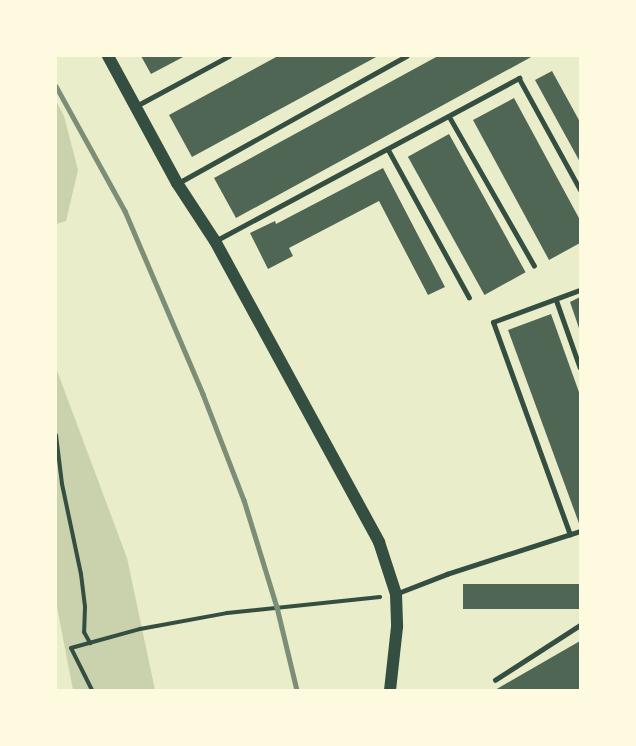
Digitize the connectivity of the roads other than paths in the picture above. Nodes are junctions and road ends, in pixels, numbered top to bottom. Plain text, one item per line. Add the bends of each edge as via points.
1 (108, 56) edge
2 (229, 56) edge
3 (406, 56) edge
4 (135, 106) junction
5 (449, 116) junction
6 (388, 148) junction
7 (177, 183) junction
8 (580, 189) edge
9 (215, 241) junction
10 (534, 265) dead end
11 (580, 290) edge
12 (469, 297) dead end
13 (556, 299) junction
14 (580, 367) edge
15 (580, 531) edge
16 (570, 535) junction
17 (396, 594) junction
18 (580, 625) edge
19 (495, 680) dead end
20 (390, 690) edge

1 - 4 main road
2 - 4 lane
3 - 7 lane
4 - 7 main road
5 - 6 lane
5 - 8 lane via 519,78
5 - 10 lane
6 - 9 lane
6 - 12 lane
7 - 9 main road
9 - 17 main road via 379,542
11 - 13 lane
13 - 14 lane
13 - 16 lane via 493,322
15 - 16 lane
16 - 17 lane
17 - 20 main road via 397,627
18 - 19 lane

